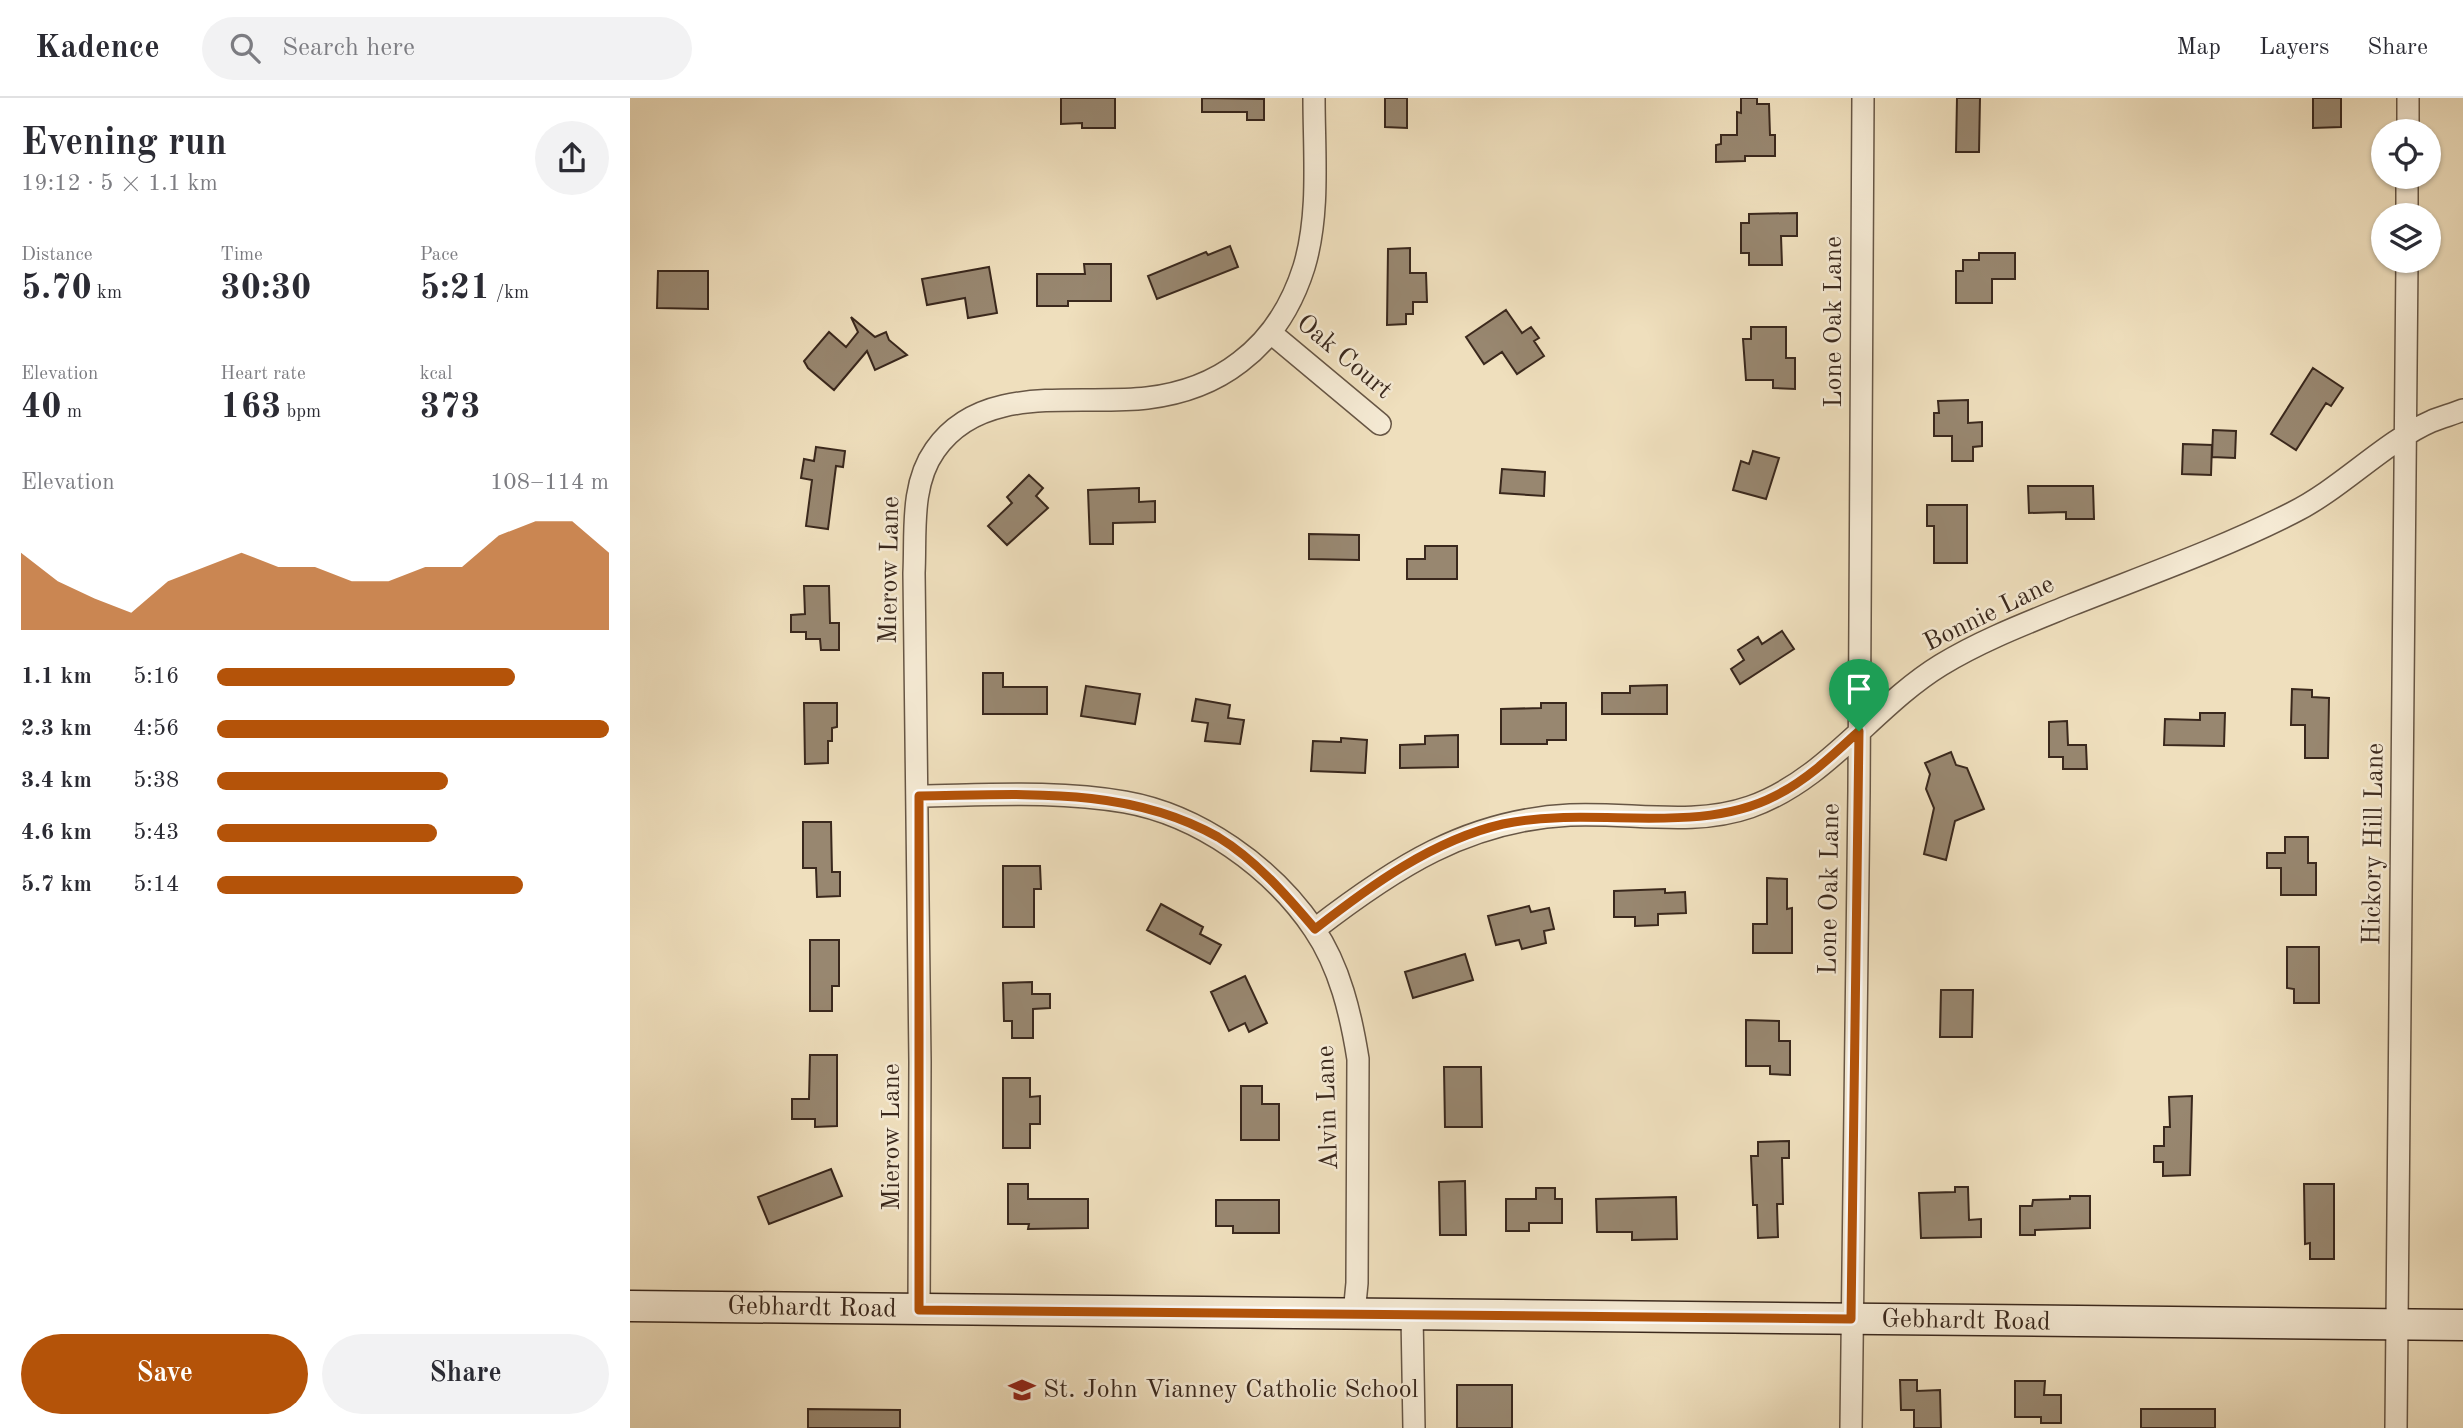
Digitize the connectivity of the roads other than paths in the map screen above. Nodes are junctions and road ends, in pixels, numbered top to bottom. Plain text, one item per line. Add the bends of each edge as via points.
1 (1314, 98) edge
2 (1863, 98) edge
3 (2408, 98) edge
4 (2408, 119) edge
5 (2407, 273) edge
6 (1271, 334) junction
7 (2463, 410) edge
8 (1380, 424) dead end
9 (2407, 435) junction
10 (1859, 731) junction
11 (919, 796) junction
12 (1315, 929) junction
13 (630, 1306) edge
14 (919, 1310) junction
15 (1354, 1314) junction
16 (1412, 1315) junction
17 (1851, 1319) junction
18 (2399, 1324) junction
19 (2463, 1325) edge
20 (1414, 1428) edge
21 (1851, 1428) edge
22 (2396, 1428) edge

1 - 6 street, Mierow Lane via 1312,223 1305,264 1295,293
2 - 10 street, Lone Oak Lane
3 - 4 street
5 - 9 street, Hickory Hill Lane
6 - 8 street, Oak Court
6 - 11 street, Mierow Lane via 1230,370 1203,384 1148,398 989,408 950,432 934,450 917,497 914,573
7 - 9 street, Bonnie Lane
9 - 10 street, Bonnie Lane via 2293,513 1958,654
9 - 18 street, Hickory Hill Lane
10 - 12 street, Bonnie Lane via 1776,796 1724,814 1571,815 1476,831 1413,862
10 - 17 street, Lone Oak Lane
11 - 12 street, Alvin Lane via 1091,797 1159,810 1219,838 1245,857
11 - 14 street, Mierow Lane
12 - 15 street, Alvin Lane via 1339,980 1358,1059
13 - 14 street, Gebhardt Road
14 - 15 street, Gebhardt Road
15 - 16 street, Gebhardt Road
16 - 17 street, Gebhardt Road
16 - 20 street
17 - 18 street, Gebhardt Road
17 - 21 street, Lone Oak Lane
18 - 19 street, Gebhardt Road
18 - 22 street, Hickory Hill Lane

